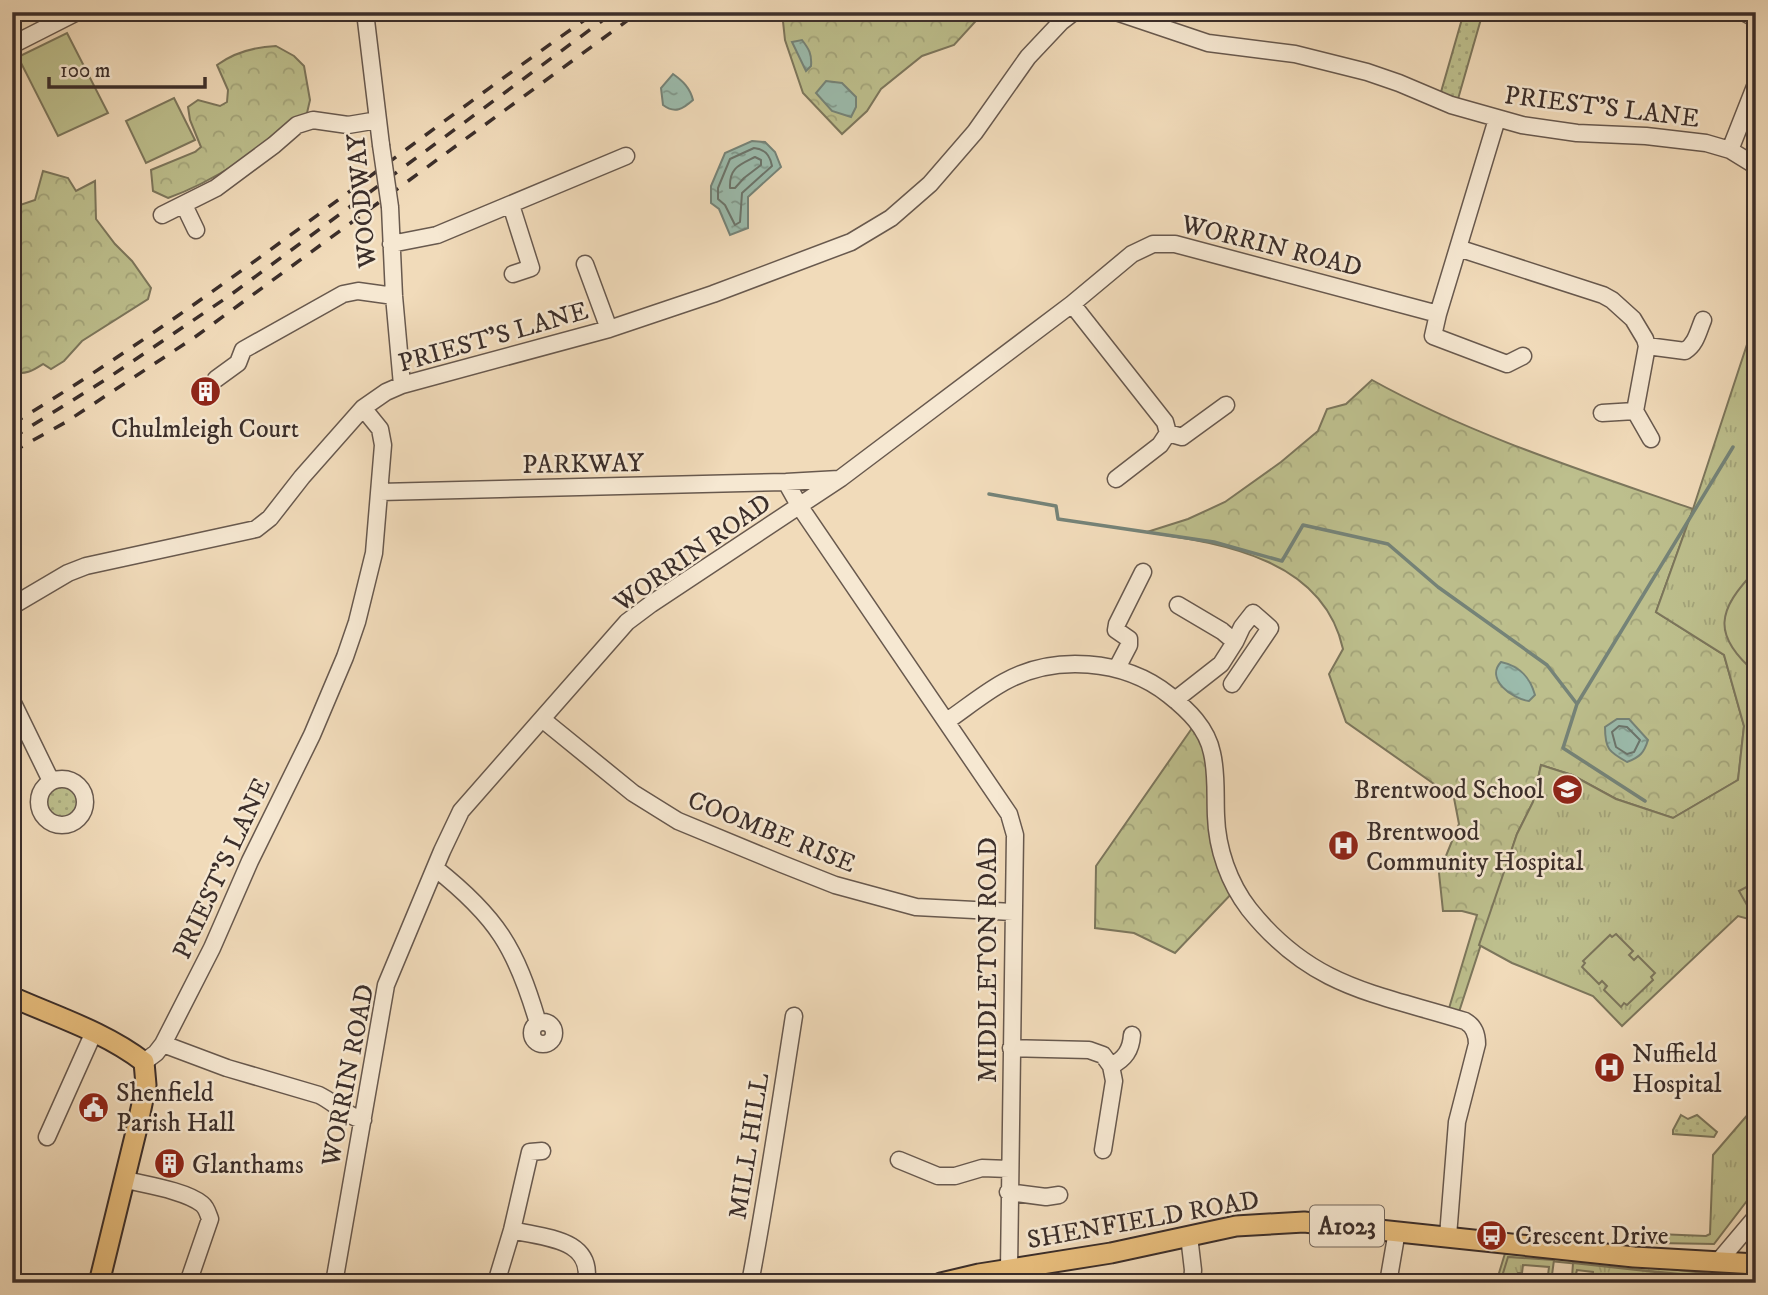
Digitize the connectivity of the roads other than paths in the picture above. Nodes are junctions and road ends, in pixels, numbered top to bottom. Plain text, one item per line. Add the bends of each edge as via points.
1 (77, 12) edge
2 (365, 12) edge
3 (1074, 12) edge
4 (1743, 12) edge
5 (1125, 13) edge
6 (1756, 19) edge
7 (12, 45) edge
8 (1756, 83) edge
9 (1497, 119) junction
10 (378, 120) junction
11 (1730, 150) junction
12 (626, 156) dead end
13 (1756, 166) edge
14 (184, 205) junction
15 (511, 205) junction
16 (162, 215) dead end
17 (196, 230) dead end
18 (391, 244) junction
19 (1458, 248) junction
20 (585, 264) dead end
21 (513, 274) dead end
22 (394, 296) junction
23 (1072, 304) junction
24 (1432, 312) junction
25 (1703, 320) dead end
26 (609, 329) junction
27 (1647, 346) junction
28 (1523, 356) dead end
29 (216, 379) dead end
30 (402, 385) junction
31 (1226, 405) dead end
32 (363, 408) junction
33 (1635, 411) junction
34 (1602, 413) dead end
35 (1167, 433) junction
36 (1651, 439) dead end
37 (841, 478) junction
38 (1116, 479) dead end
39 (786, 482) junction
40 (380, 492) junction
41 (800, 507) junction
42 (1143, 572) dead end
43 (1178, 605) dead end
44 (12, 606) edge
45 (1235, 642) junction
46 (1117, 668) junction
47 (1232, 684) dead end
48 (1175, 700) junction
49 (12, 701) edge
50 (542, 719) junction
51 (947, 721) junction
52 (51, 781) dead end
53 (435, 868) junction
54 (1013, 912) junction
55 (12, 997) edge
56 (794, 1016) dead end
57 (538, 1023) dead end
58 (94, 1032) junction
59 (1132, 1035) dead end
60 (163, 1044) junction
61 (1011, 1048) junction
62 (144, 1062) junction
63 (1111, 1066) junction
64 (363, 1120) junction
65 (47, 1137) dead end
66 (533, 1147) dead end
67 (1103, 1150) dead end
68 (900, 1160) dead end
69 (1009, 1169) junction
70 (126, 1180) junction
71 (1008, 1192) junction
72 (1059, 1195) dead end
73 (1756, 1217) edge
74 (512, 1230) junction
75 (1397, 1231) junction
76 (1189, 1236) junction
77 (1448, 1236) junction
78 (1718, 1262) junction
79 (1756, 1264) edge
80 (1009, 1269) junction
81 (99, 1283) edge
82 (188, 1283) edge
83 (334, 1283) edge
84 (496, 1283) edge
85 (586, 1283) edge
86 (750, 1283) edge
87 (942, 1283) edge
88 (1192, 1283) edge
89 (1388, 1283) edge

1 - 7 street
2 - 10 street, WOODWAY
3 - 26 street, PRIEST'S LANE via 1028,57 950,162 891,218 828,252
4 - 6 street
5 - 9 street, PRIEST'S LANE via 1208,43 1295,54 1367,72
8 - 11 street
9 - 11 street, PRIEST'S LANE
9 - 19 street
10 - 14 street via 348,125 313,120 297,125 216,188
10 - 18 street, WOODWAY, bridge
11 - 13 street, PRIEST'S LANE
12 - 15 street
14 - 16 street
14 - 17 street
15 - 18 street via 437,235
15 - 21 street via 531,268
18 - 22 street, WOODWAY
19 - 24 street
19 - 27 street via 1603,295 1633,319
20 - 26 street
22 - 29 street via 358,291 343,294 243,350 238,363
22 - 30 street, WOODWAY
23 - 24 street, WORRIN ROAD via 1132,254 1163,243
23 - 35 street via 1165,422
23 - 37 street, WORRIN ROAD
24 - 28 street via 1433,336 1507,364
25 - 27 street via 1685,352
26 - 30 street, PRIEST'S LANE
27 - 33 street
30 - 32 street, PRIEST'S LANE
31 - 35 street via 1182,437
32 - 40 street, PRIEST'S LANE via 380,429
32 - 44 street via 256,529 86,566
33 - 34 street
33 - 36 street
35 - 38 street via 1160,445
37 - 39 street, PARKWAY
37 - 41 street, WORRIN ROAD
39 - 40 street, PARKWAY
39 - 41 street
40 - 60 street, PRIEST'S LANE via 374,553 345,657
41 - 50 street, WORRIN ROAD via 627,622
41 - 51 street, MIDDLETON ROAD
42 - 46 street via 1117,624 1116,630 1129,639 1129,645
43 - 45 street
45 - 47 street via 1253,613 1270,628
45 - 48 street via 1221,664
46 - 48 street
46 - 51 street via 1070,665 1038,670 1006,681
48 - 77 street via 1197,721 1212,750 1220,849 1232,882 1274,937 1301,961 1337,982 1465,1021 1477,1036 1457,1122
49 - 52 street
50 - 53 street, WORRIN ROAD via 461,811
50 - 54 street, COOMBE RISE via 633,793 678,821 782,864 846,889 916,907
51 - 54 street, MIDDLETON ROAD via 1009,814 1015,835
53 - 57 street via 483,911 508,942
53 - 64 street, WORRIN ROAD via 386,985
54 - 61 street, MIDDLETON ROAD
55 - 58 main road
56 - 86 street, MILL HILL
58 - 62 main road
58 - 65 street
59 - 63 street via 1127,1053
60 - 62 street, PRIEST'S LANE
60 - 64 street via 319,1095
61 - 63 street via 1089,1050 1103,1055
61 - 69 street, MIDDLETON ROAD
62 - 70 main road via 146,1085
63 - 67 street via 1114,1082
64 - 83 street, WORRIN ROAD
66 - 74 street
68 - 69 street via 938,1176 982,1168
69 - 71 street, MIDDLETON ROAD
70 - 81 main road
70 - 82 street via 180,1195 207,1210 210,1219
71 - 72 street
71 - 80 street, MIDDLETON ROAD
73 - 78 street
74 - 84 street
74 - 85 street via 573,1245 584,1257
75 - 76 main road, SHENFIELD ROAD / A1023 via 1293,1222 1236,1226
75 - 77 main road, SHENFIELD ROAD / A1023
75 - 89 street
76 - 80 main road, SHENFIELD ROAD / A1023
76 - 88 street
77 - 78 main road, SHENFIELD ROAD / A1023
78 - 79 main road, SHENFIELD ROAD / A1023
80 - 87 main road, SHENFIELD ROAD / A1023

